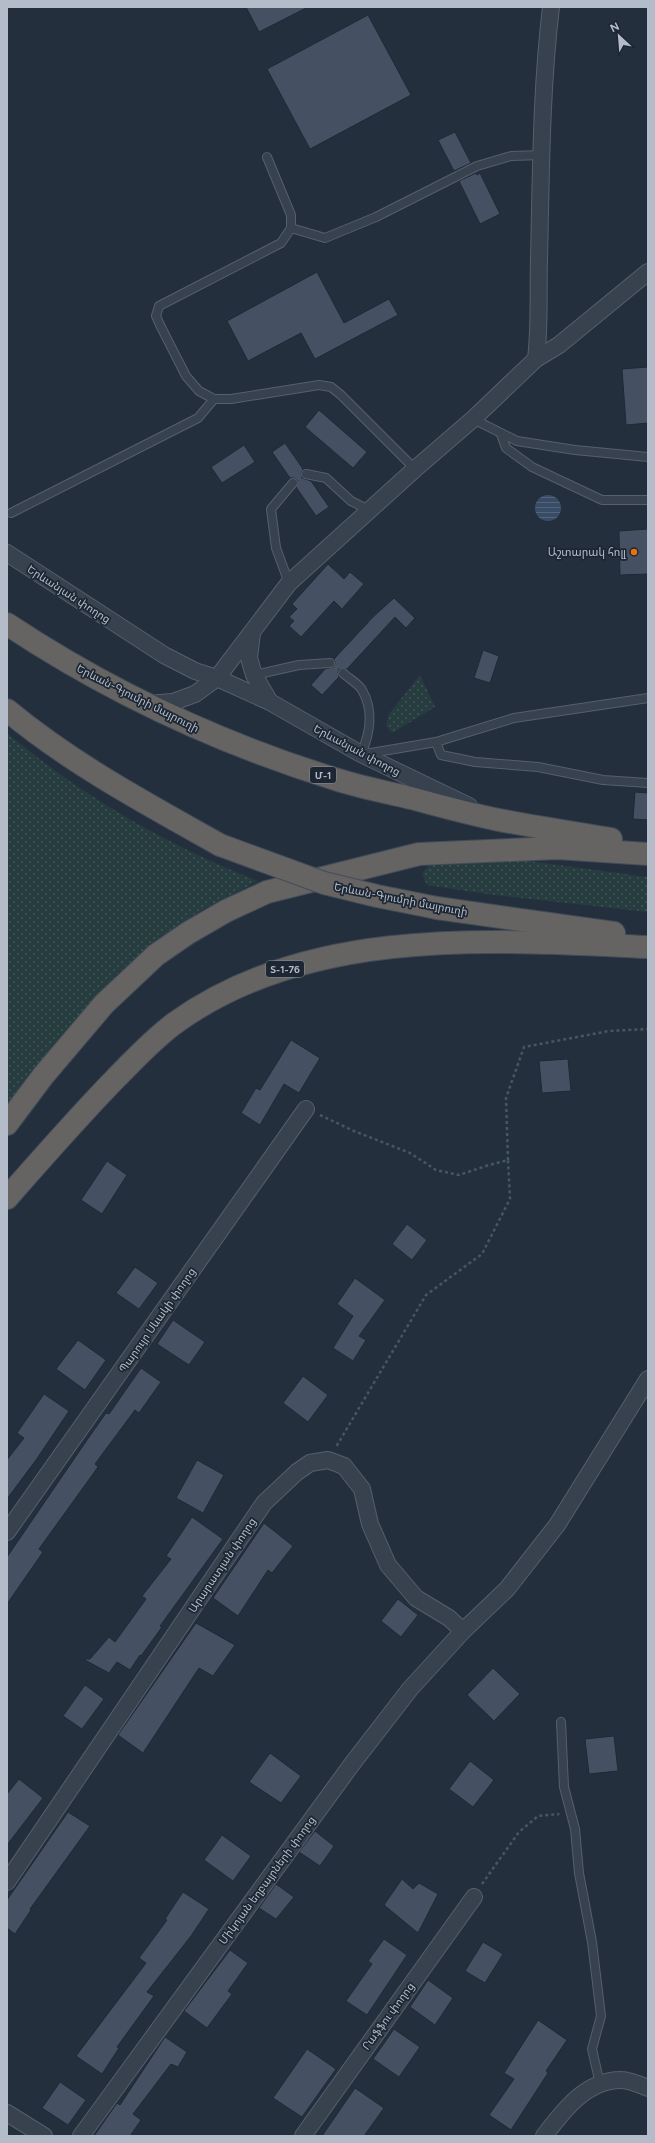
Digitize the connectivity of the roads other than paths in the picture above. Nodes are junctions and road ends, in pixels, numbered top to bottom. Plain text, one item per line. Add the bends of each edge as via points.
1 (551, 7) edge
2 (542, 155) junction
3 (267, 157) dead end
4 (291, 228) junction
5 (648, 272) edge
6 (536, 360) junction
7 (214, 399) junction
8 (473, 419) junction
9 (501, 434) junction
10 (648, 457) edge
11 (414, 469) junction
12 (306, 474) dead end
13 (293, 483) dead end
14 (648, 500) edge
15 (369, 510) junction
16 (11, 513) dead end
17 (7, 553) edge
18 (289, 584) junction
19 (7, 624) edge
20 (252, 631) junction
21 (330, 663) dead end
22 (343, 673) dead end
23 (254, 675) junction
24 (216, 678) junction
25 (648, 698) edge
26 (270, 702) junction
27 (146, 704) junction
28 (7, 710) edge
29 (436, 742) junction
30 (361, 754) junction
31 (648, 783) edge
32 (499, 820) junction
33 (648, 846) edge
34 (648, 854) edge
35 (648, 938) edge
36 (648, 947) edge
37 (306, 1109) road end
38 (7, 1124) edge
39 (7, 1198) edge
40 (648, 1379) edge
41 (7, 1532) edge
42 (463, 1631) junction
43 (561, 1722) dead end
44 (7, 1882) edge
45 (474, 1897) road end
46 (600, 2084) junction
47 (648, 2088) edge
48 (7, 2113) edge
49 (44, 2136) edge
50 (81, 2136) edge
51 (303, 2136) edge
52 (544, 2136) edge

1 - 2 street
2 - 4 lane via 511,156 477,166 376,217 325,238
2 - 6 street via 539,332
3 - 4 lane via 291,215
4 - 7 lane via 281,243 159,306 156,316 186,376 198,391
5 - 6 street via 560,345
6 - 8 street
7 - 11 lane via 231,399 319,385 331,387
7 - 16 lane via 198,418
8 - 9 lane
8 - 11 street
9 - 10 lane via 518,441 575,450
9 - 14 lane via 506,448 532,467 602,500
11 - 15 street
12 - 15 lane via 326,478 351,501
13 - 18 lane via 271,509 276,548
15 - 18 street
17 - 24 street, Երևանյան փողոց via 164,654 195,671
18 - 20 street
19 - 27 highway, Երևան-Գյումրի մայրուղի / Մ-1 via 46,650
20 - 23 street via 249,658
20 - 24 street
21 - 23 lane via 299,665
22 - 30 lane via 362,689 370,716 367,741
23 - 26 street
24 - 26 street, Երևանյան փողոց
24 - 27 street via 195,694 173,702
25 - 29 lane via 514,718
26 - 30 street, Երևանյան փողոց
27 - 32 highway, Երևան-Գյումրի մայրուղի / Մ-1 via 193,727 335,780
28 - 35 highway, Երևան-Գյումրի մայրուղի, bridge via 30,729 108,782 220,845 324,883 437,908
29 - 30 lane
29 - 31 lane via 441,755 475,762 538,766 603,780
30 - 32 street, Երևանյան փողոց
32 - 33 highway, Երևան-Գյումրի մայրուղի / Մ-1
34 - 38 highway via 557,848 419,854 267,892 226,911 156,955 104,1004
36 - 39 highway, Տ-1-76 via 434,942 339,956 257,978 198,1007 152,1042 61,1136
37 - 41 street, Պարույր Սևակի փողոց
40 - 42 street, Միկոյան եղբայրների փողոց via 557,1525 507,1590
42 - 44 street, Արարատյան փողոց via 449,1618 416,1598 388,1565 370,1524 362,1489 344,1466 328,1460 310,1463 264,1503
42 - 50 street, Միկոյան եղբայրների փողոց via 410,1689 352,1764
43 - 46 lane via 564,1787 575,1829 579,1874 592,1942 601,2016 592,2049
45 - 51 street, Րաֆֆու փողոց
46 - 47 street via 622,2080
46 - 52 street via 581,2095 569,2106
48 - 49 street

